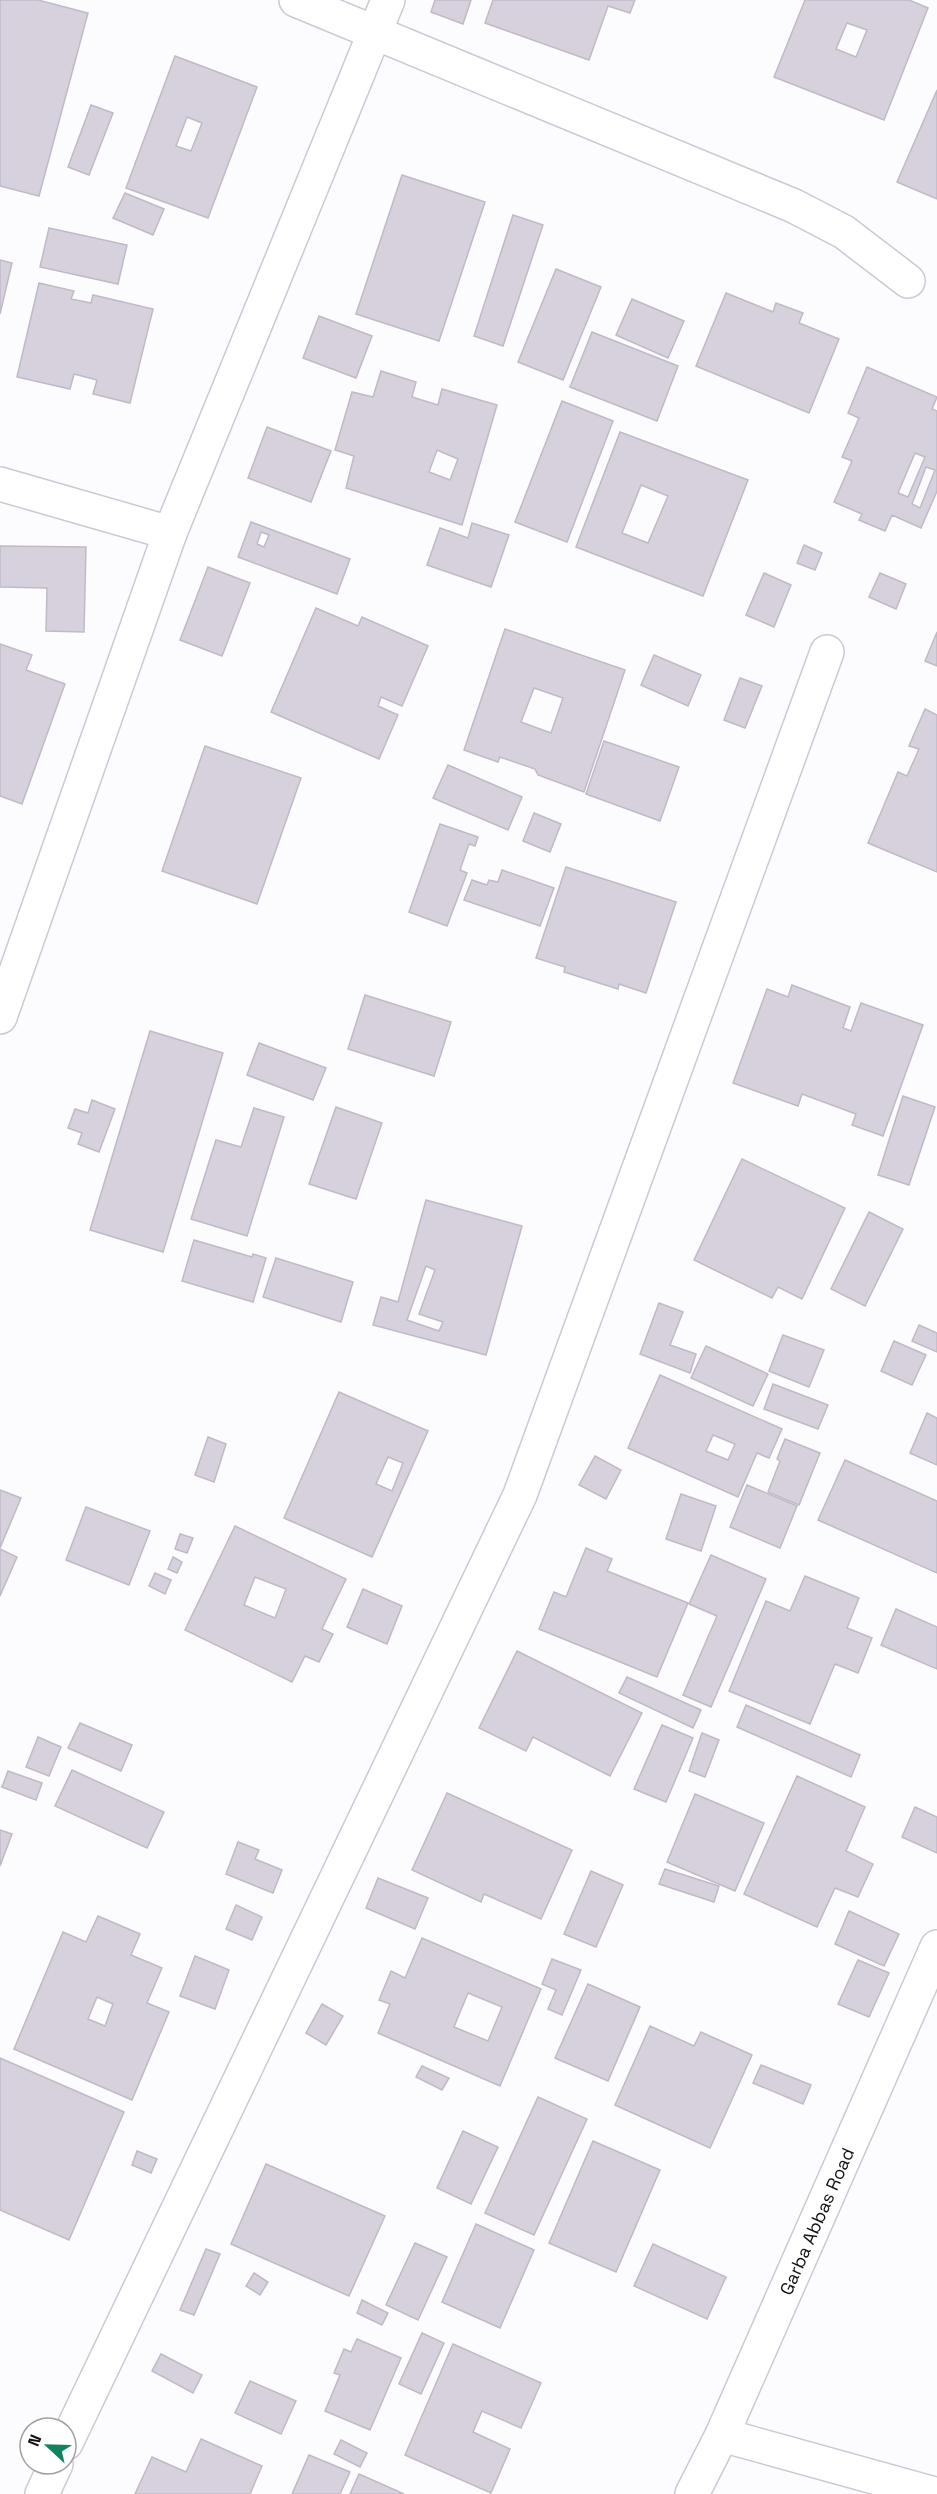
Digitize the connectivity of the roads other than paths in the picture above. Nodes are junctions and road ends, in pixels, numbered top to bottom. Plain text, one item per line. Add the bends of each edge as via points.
1 (296, 0) edge
2 (388, 0) edge
3 (376, 32) junction
4 (908, 281) dead end
5 (0, 484) edge
6 (170, 533) junction
7 (827, 652) dead end
8 (0, 1017) edge
9 (937, 1947) edge
10 (78, 2418) edge
11 (722, 2435) junction
12 (50, 2476) edge
13 (42, 2494) edge
14 (692, 2494) edge
15 (935, 2494) edge

1 - 3 street
2 - 3 street
3 - 4 street via 794,206 844,232
3 - 6 street
5 - 6 street
6 - 8 street
7 - 10 street via 520,1495
9 - 11 street, Garba Abbas Road
11 - 14 street, Garba Abbas Road
11 - 15 street
12 - 13 street

